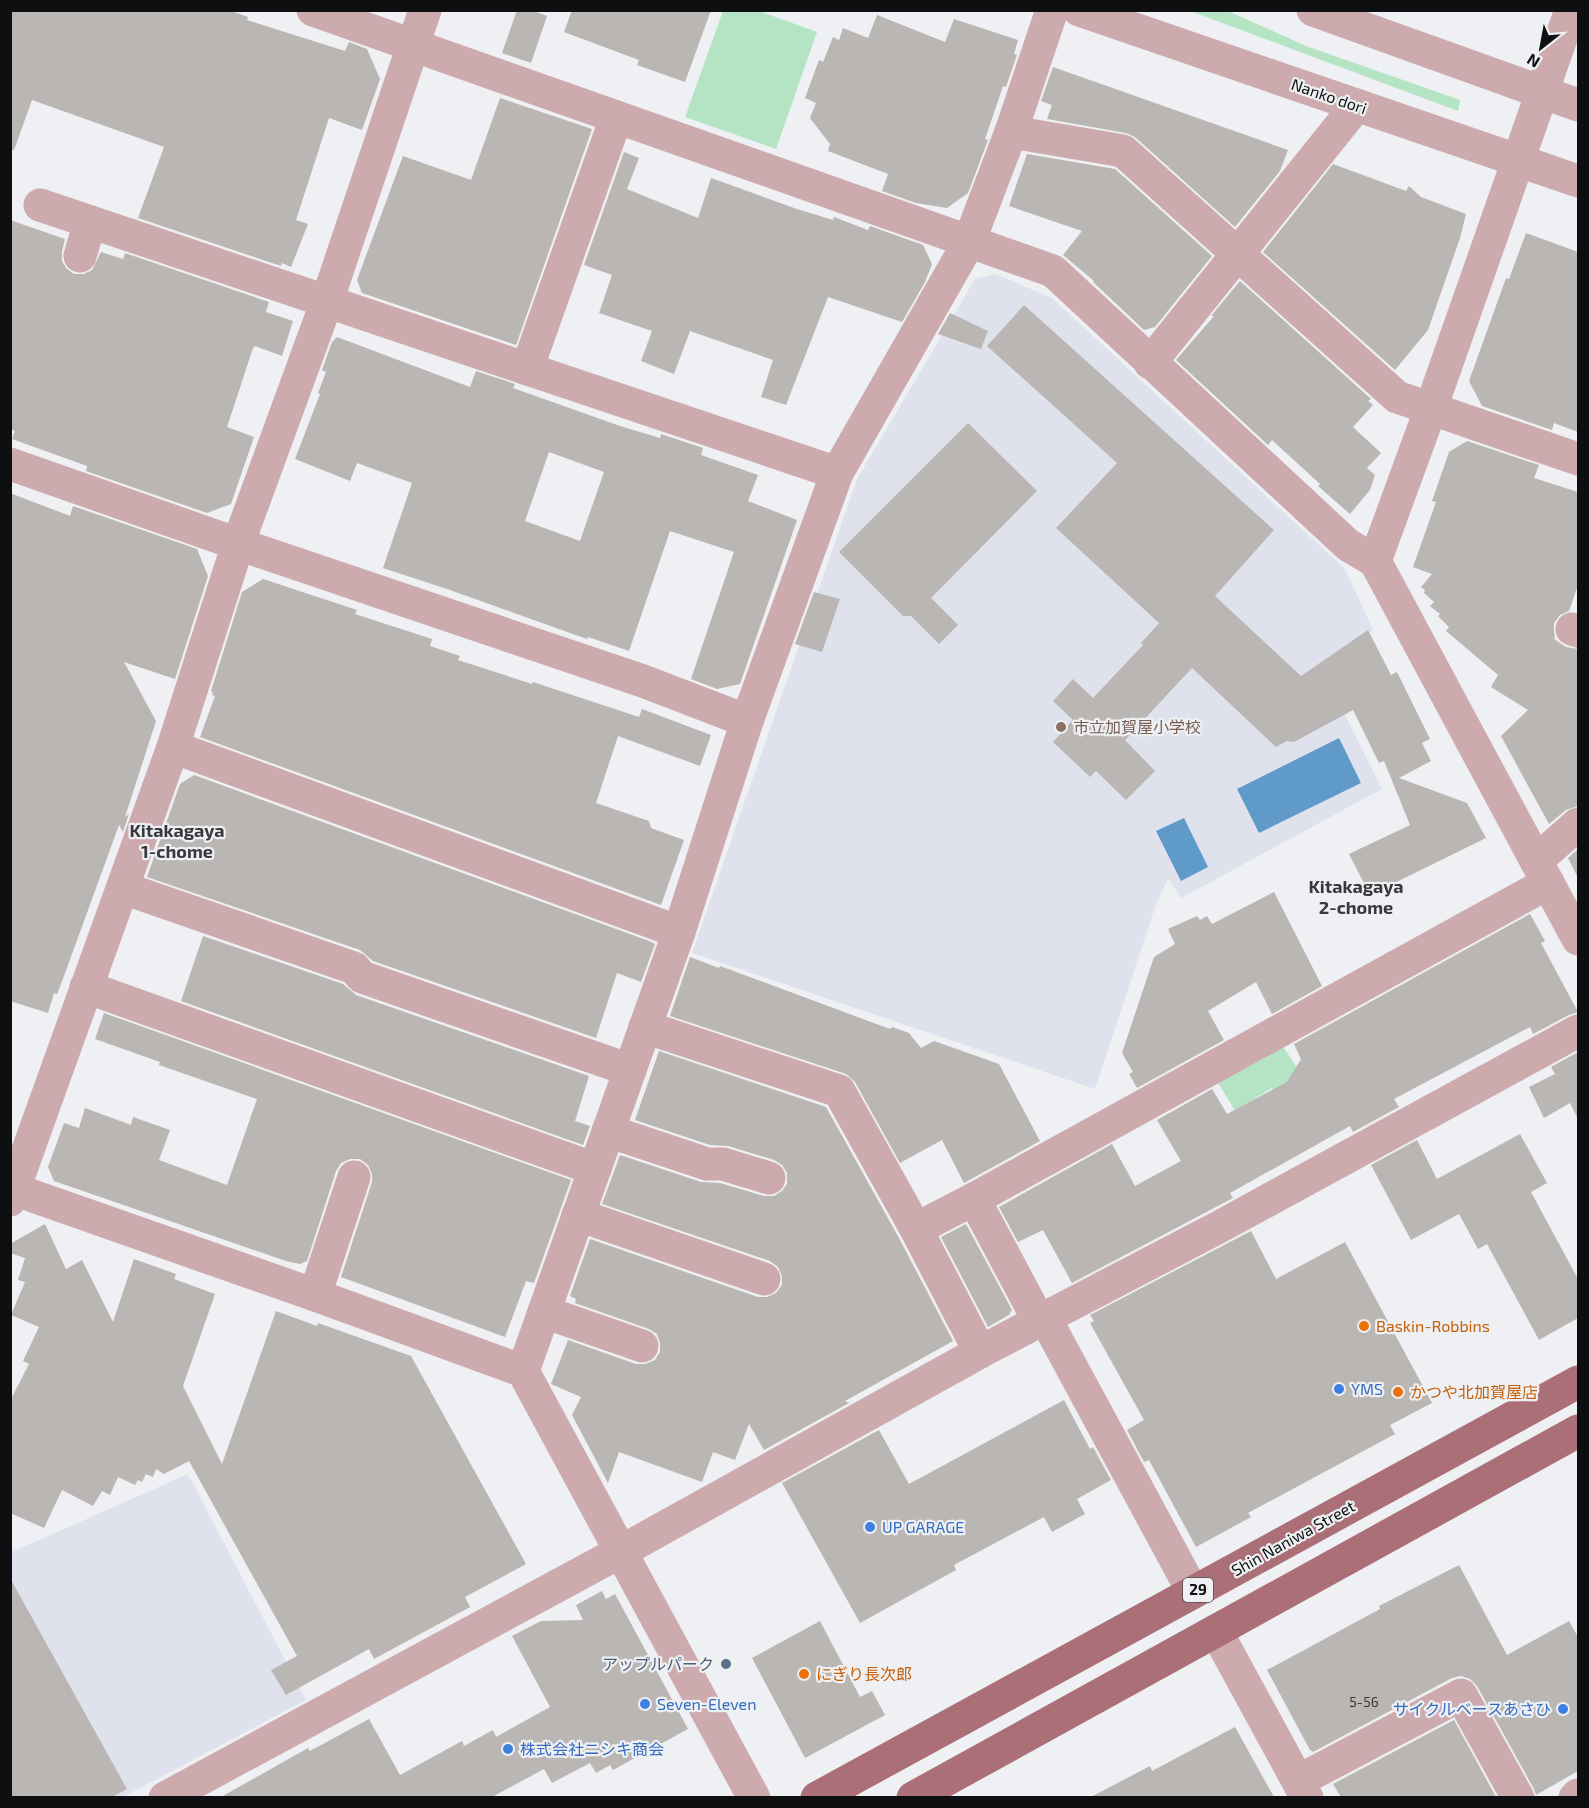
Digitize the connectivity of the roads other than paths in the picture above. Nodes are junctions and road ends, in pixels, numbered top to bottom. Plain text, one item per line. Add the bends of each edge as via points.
1 (313, 10) edge
2 (425, 10) edge
3 (1052, 10) edge
4 (1079, 10) edge
5 (1313, 10) edge
6 (1570, 10) edge
7 (412, 47) junction
8 (1542, 93) junction
9 (1357, 105) junction
10 (1578, 105) edge
11 (616, 118) junction
12 (1011, 132) junction
13 (1518, 159) junction
14 (1578, 181) edge
15 (40, 205) dead end
16 (90, 222) junction
17 (969, 242) junction
18 (1238, 252) junction
19 (80, 256) dead end
20 (327, 301) junction
21 (1150, 363) junction
22 (527, 369) junction
23 (1431, 408) junction
24 (1578, 459) edge
25 (10, 464) edge
26 (837, 473) junction
27 (238, 544) junction
28 (1375, 561) junction
29 (747, 721) junction
30 (173, 747) junction
31 (1578, 824) edge
32 (1542, 872) junction
33 (123, 888) junction
34 (679, 932) junction
35 (1578, 939) edge
36 (86, 987) junction
37 (645, 1027) junction
38 (1578, 1030) edge
39 (630, 1070) junction
40 (608, 1131) junction
41 (595, 1169) junction
42 (354, 1177) dead end
43 (769, 1178) dead end
44 (12, 1193) edge
45 (974, 1199) junction
46 (578, 1215) junction
47 (916, 1229) junction
48 (764, 1278) dead end
49 (315, 1295) junction
50 (544, 1312) junction
51 (1042, 1320) junction
52 (642, 1346) dead end
53 (980, 1352) junction
54 (523, 1371) junction
55 (1578, 1382) edge
56 (1578, 1431) edge
57 (620, 1552) junction
58 (1193, 1592) junction
59 (1216, 1631) junction
60 (1303, 1789) edge
61 (165, 1797) edge
62 (754, 1797) edge
63 (817, 1797) edge
64 (913, 1797) edge
65 (1518, 1797) edge

1 - 7 street
2 - 7 street
3 - 12 street
4 - 9 street, Nanko dori
5 - 8 street
6 - 8 street
7 - 11 street
7 - 20 street
8 - 10 street
8 - 13 street
9 - 13 street, Nanko dori
9 - 18 street
11 - 17 street
11 - 22 street
12 - 17 street
12 - 18 street via 1124,151
13 - 14 street, Nanko dori
13 - 23 street
15 - 16 street
16 - 19 street
16 - 20 street
17 - 21 street via 1053,271
17 - 26 street
18 - 21 street
18 - 23 street via 1397,397
20 - 22 street
20 - 27 street
21 - 28 street via 1348,545
22 - 26 street
23 - 24 street
23 - 28 street
25 - 27 street
26 - 29 street
27 - 29 street via 643,681
27 - 30 street
28 - 32 street
29 - 34 street
30 - 33 street
30 - 34 street
31 - 32 street
32 - 35 street
32 - 45 street
33 - 36 street
33 - 39 street via 354,968 362,977
34 - 37 street
36 - 41 street
36 - 44 street
37 - 39 street
37 - 47 street via 839,1091
38 - 51 street
39 - 40 street
40 - 41 street
40 - 43 street via 707,1164 723,1164
41 - 46 street
42 - 49 street
44 - 49 street
45 - 47 street
45 - 51 street
46 - 48 street
46 - 50 street
47 - 53 street
49 - 54 street
50 - 52 street
50 - 54 street
51 - 53 street
51 - 58 street
53 - 57 street
54 - 57 street
55 - 58 main road, Shin Naniwa Street / 29
56 - 59 main road
57 - 61 street
57 - 62 street
58 - 63 main road, Shin Naniwa Street / 29
59 - 60 street
59 - 64 main road
60 - 65 street via 1461,1695

